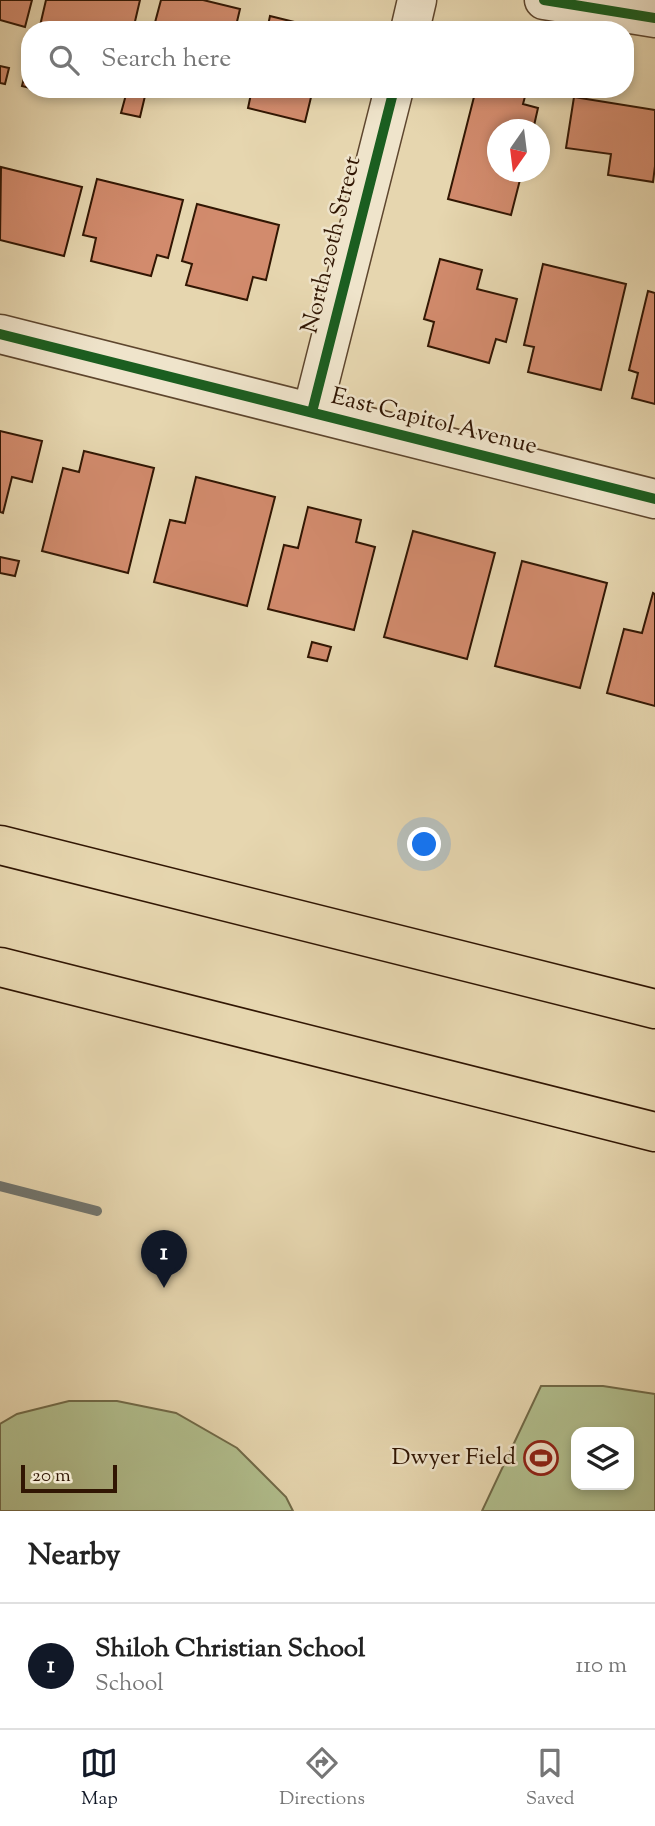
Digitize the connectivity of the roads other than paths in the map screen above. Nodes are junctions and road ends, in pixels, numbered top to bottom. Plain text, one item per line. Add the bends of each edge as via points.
1 (417, 0) edge
2 (544, 0) edge
3 (655, 18) edge
4 (412, 21) edge
5 (392, 98) edge
6 (0, 334) edge
7 (312, 412) junction
8 (655, 499) edge
9 (0, 845) edge
10 (0, 967) edge
11 (655, 1009) edge
12 (655, 1132) edge

1 - 4 street
2 - 3 street
5 - 7 street, North 20th Street
6 - 7 street, East Capitol Avenue
7 - 8 street, East Capitol Avenue
9 - 11 highway
10 - 12 highway

